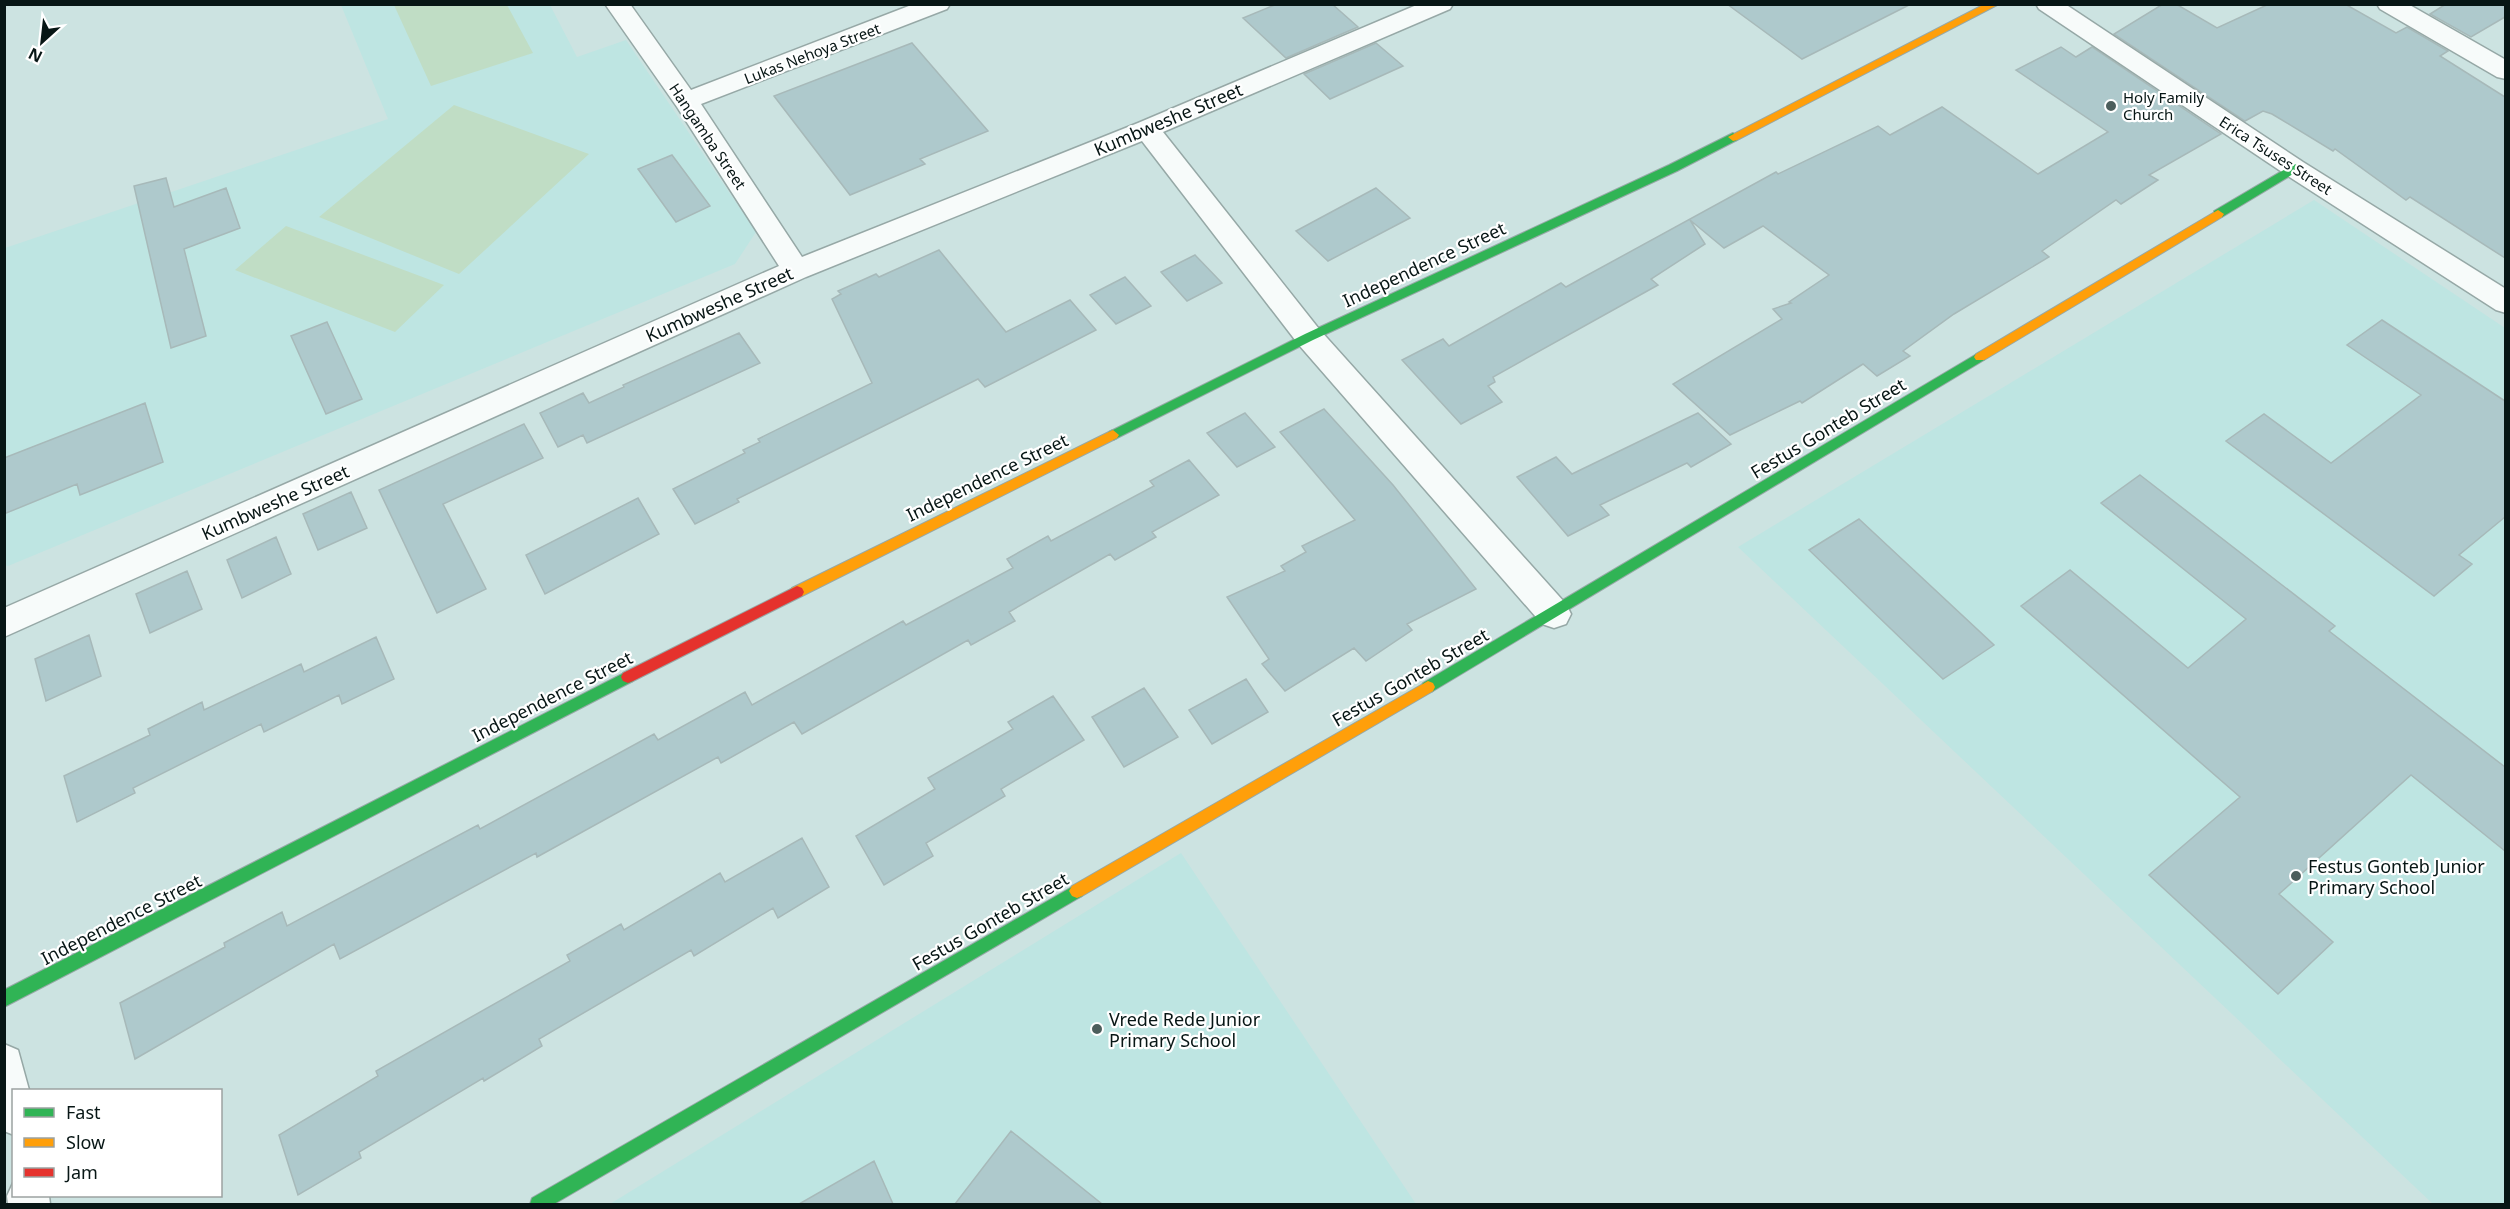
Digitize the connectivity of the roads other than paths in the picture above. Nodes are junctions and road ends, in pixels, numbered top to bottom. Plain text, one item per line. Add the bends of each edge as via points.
1 (616, 4) edge
2 (938, 4) edge
3 (1441, 4) edge
4 (1994, 4) edge
5 (2048, 4) edge
6 (2389, 4) edge
7 (2505, 71) edge
8 (686, 101) junction
9 (1147, 129) junction
10 (2294, 168) junction
11 (796, 270) junction
12 (2505, 303) edge
13 (1310, 337) junction
14 (1554, 614) junction
15 (4, 623) edge
16 (4, 999) edge
17 (4, 1064) edge
18 (12, 1104) edge
19 (538, 1204) edge

1 - 8 street, Hangamba Street
2 - 8 street, Lukas Nehoya Street
3 - 9 street, Kumbweshe Street
4 - 13 street, Independence Street via 1673,168
5 - 10 street, Erica Tsuses Street
6 - 7 street
8 - 11 street, Hangamba Street
9 - 11 street, Kumbweshe Street
9 - 13 street
10 - 12 street, Erica Tsuses Street
10 - 14 street, Festus Gonteb Street
11 - 15 street, Kumbweshe Street
13 - 14 street
13 - 16 street, Independence Street via 659,660
14 - 19 street, Festus Gonteb Street
17 - 18 street

